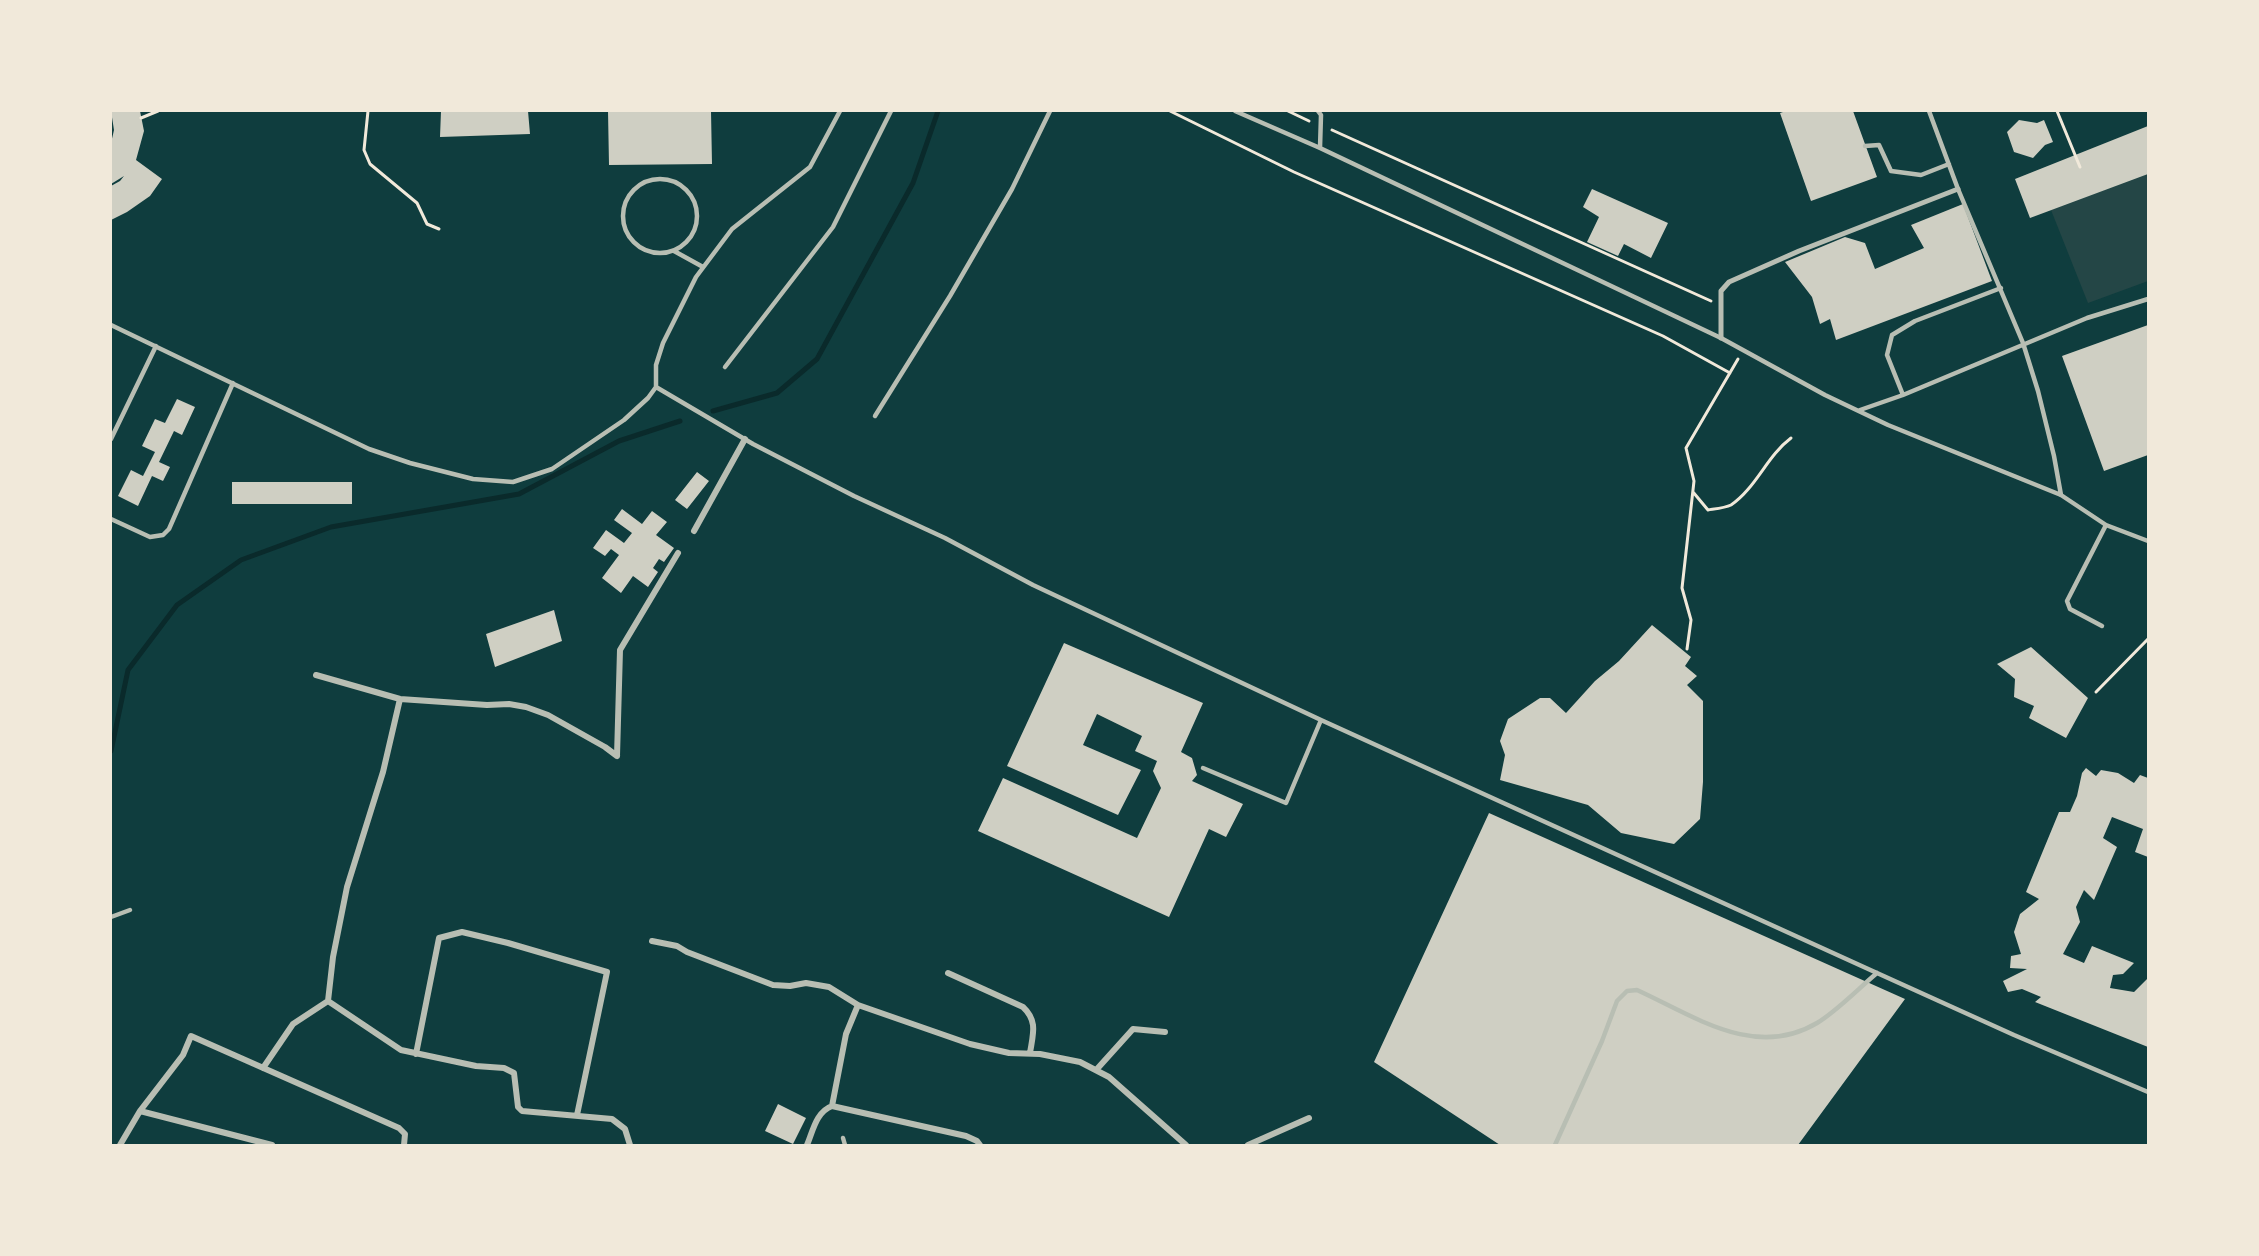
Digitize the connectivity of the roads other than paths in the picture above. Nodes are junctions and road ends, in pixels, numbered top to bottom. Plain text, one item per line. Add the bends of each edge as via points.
1 (840, 111) edge
2 (891, 111) edge
3 (1050, 111) edge
4 (1235, 111) edge
5 (1318, 111) edge
6 (1929, 111) edge
7 (1865, 146) dead end
8 (1320, 148) junction
9 (1949, 164) junction
10 (1958, 189) junction
11 (674, 251) junction
12 (703, 267) junction
13 (2001, 288) junction
14 (2148, 299) edge
15 (111, 325) edge
16 (1721, 338) junction
17 (2023, 343) junction
18 (156, 346) junction
19 (725, 367) dead end
20 (233, 383) junction
21 (656, 387) junction
22 (1903, 395) junction
23 (1860, 410) junction
24 (876, 416) dead end
25 (111, 439) edge
26 (745, 439) junction
27 (2061, 495) junction
28 (111, 519) edge
29 (2106, 525) junction
30 (694, 531) dead end
31 (2148, 541) edge
32 (678, 553) dead end
33 (2103, 626) dead end
34 (315, 675) dead end
35 (399, 699) junction
36 (1321, 720) junction
37 (1203, 768) dead end
38 (130, 910) dead end
39 (111, 917) edge
40 (652, 941) dead end
41 (948, 973) dead end
42 (1877, 974) junction
43 (328, 1001) junction
44 (858, 1005) junction
45 (1165, 1032) dead end
46 (1030, 1053) junction
47 (416, 1054) junction
48 (263, 1068) junction
49 (1097, 1070) junction
50 (2148, 1092) edge
51 (832, 1107) junction
52 (140, 1111) junction
53 (577, 1115) junction
54 (1309, 1118) dead end
55 (843, 1138) dead end
56 (121, 1144) edge
57 (272, 1145) edge
58 (404, 1145) edge
59 (630, 1145) edge
60 (807, 1145) edge
61 (845, 1145) edge
62 (980, 1145) edge
63 (1186, 1145) edge
64 (1248, 1145) edge
65 (1555, 1145) edge

1 - 12 lane via 810,167 732,229
2 - 19 lane via 833,227
3 - 24 lane via 1012,189
4 - 8 lane
5 - 8 lane
6 - 9 lane
7 - 9 lane via 1879,145 1891,171 1921,175
8 - 16 lane
9 - 10 lane
10 - 13 lane
10 - 16 street via 1729,282 1721,291
11 - 11 lane via 651,252 640,247 625,229 624,206 629,195 648,181 673,181 692,197 697,209 693,234
11 - 12 lane
12 - 21 lane via 663,342 656,365
13 - 17 lane
13 - 22 lane via 1915,321 1892,335 1887,355
14 - 17 lane
15 - 18 lane
16 - 23 lane
17 - 22 lane
17 - 27 lane via 2041,401
18 - 20 lane
18 - 25 lane
20 - 21 lane via 369,449 410,463 500,482 513,482 552,469 624,420
20 - 28 lane via 169,529 163,535 150,537
21 - 26 lane
22 - 23 lane
23 - 27 lane
26 - 30 street
26 - 36 lane via 1033,585
27 - 29 lane
29 - 31 lane
29 - 33 lane via 2067,601 2070,609
32 - 35 street via 620,650 617,756 548,715 526,707
34 - 35 street
35 - 43 street via 383,772 347,888
36 - 37 lane via 1286,803
36 - 42 lane
38 - 39 lane
40 - 44 street via 677,946 773,985 806,983 829,987
41 - 46 street via 1023,1007 1033,1022
42 - 50 lane
42 - 65 lane via 1817,1023 1782,1037 1731,1033 1637,990 1627,991 1617,1001
43 - 47 street via 401,1050
43 - 48 street via 293,1024
44 - 46 street via 970,1044 1009,1053
44 - 51 street via 846,1035
45 - 49 street via 1133,1029
46 - 49 street via 1080,1062
47 - 53 street via 504,1068 514,1073 518,1107 522,1111
47 - 53 street via 438,938 462,932 607,972
48 - 52 street via 192,1036 183,1055
48 - 58 street via 399,1128 405,1134
49 - 63 street
51 - 60 street via 818,1117
51 - 62 street via 966,1136
52 - 56 street
52 - 57 street
53 - 59 street via 612,1119 625,1129
54 - 64 street
55 - 61 lane

